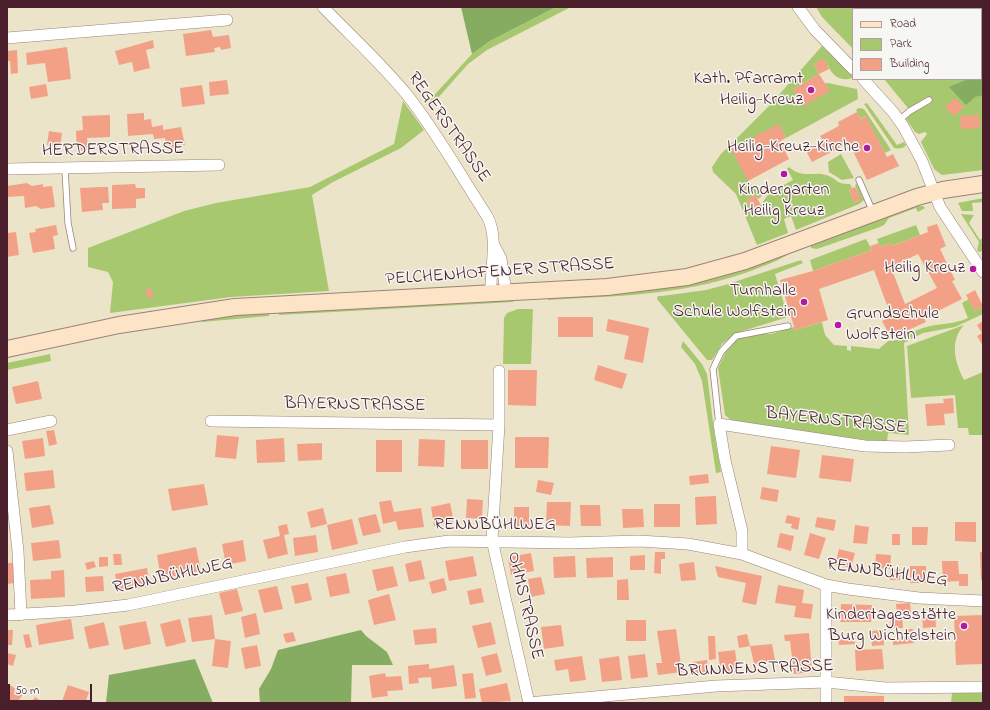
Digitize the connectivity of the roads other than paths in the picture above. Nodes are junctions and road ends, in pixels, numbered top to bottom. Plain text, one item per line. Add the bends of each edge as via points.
1 (323, 7) edge
2 (798, 7) edge
3 (227, 20) dead end
4 (7, 38) edge
5 (852, 68) edge
6 (864, 80) edge
7 (929, 100) dead end
8 (899, 120) junction
9 (219, 166) dead end
10 (7, 169) edge
11 (64, 169) junction
12 (859, 180) dead end
13 (983, 184) edge
14 (934, 192) junction
15 (873, 212) junction
16 (73, 248) dead end
17 (983, 272) edge
18 (498, 292) junction
19 (788, 326) dead end
20 (7, 349) edge
21 (499, 372) dead end
22 (51, 421) dead end
23 (211, 421) dead end
24 (719, 424) junction
25 (499, 425) junction
26 (7, 430) edge
27 (949, 445) dead end
28 (7, 451) edge
29 (492, 540) junction
30 (742, 554) junction
31 (826, 585) junction
32 (983, 601) edge
33 (7, 615) edge
34 (21, 615) junction
35 (826, 682) junction
36 (983, 687) edge
37 (529, 703) edge
38 (826, 703) edge

1 - 18 street, REGERSTRASSE via 388,72 423,116 487,216 492,229 494,245 491,263
2 - 5 street via 815,30
3 - 4 street
6 - 8 street
7 - 8 lane
8 - 14 street via 922,161
9 - 11 street, HERDERSTRASSE
10 - 11 street, HERDERSTRASSE
11 - 16 lane via 68,223
12 - 15 lane
13 - 14 main road, PELCHENHOFENER STRASSE
14 - 15 main road, PELCHENHOFENER STRASSE
14 - 17 street via 944,214
15 - 18 main road, PELCHENHOFENER STRASSE via 766,254 704,274 615,286
18 - 20 main road, PELCHENHOFENER STRASSE via 235,307 119,325
19 - 24 lane via 736,336 721,352 713,369
21 - 25 street, OHMSTRASSE
22 - 26 street
23 - 25 street, BAYERNSTRASSE
24 - 27 street, BAYERNSTRASSE via 865,446
24 - 30 street via 742,531
25 - 29 street, OHMSTRASSE
28 - 34 street via 18,551
29 - 30 street, RENNBÜHLWEG via 569,543 665,542
29 - 34 street, RENNBÜHLWEG via 449,540 413,545 128,605
29 - 37 street, OHMSTRASSE
30 - 31 street, RENNBÜHLWEG
31 - 32 street, RENNBÜHLWEG via 877,594
31 - 35 street
33 - 34 street, RENNBÜHLWEG
35 - 36 street, BRUNNENSTRASSE via 886,688
35 - 37 street, BRUNNENSTRASSE via 716,686
35 - 38 street

